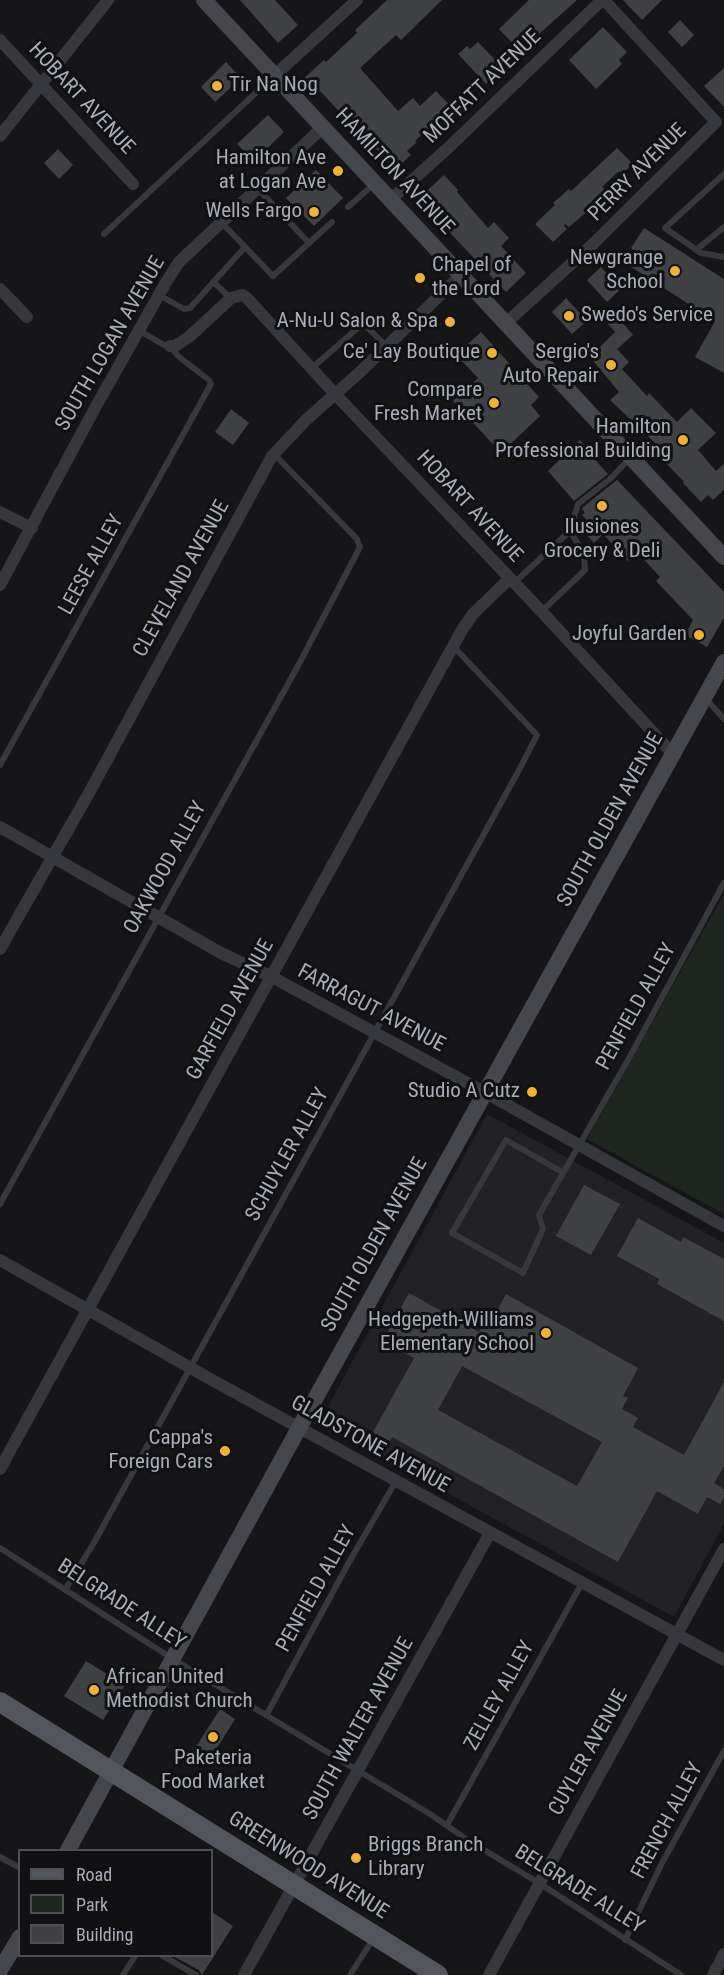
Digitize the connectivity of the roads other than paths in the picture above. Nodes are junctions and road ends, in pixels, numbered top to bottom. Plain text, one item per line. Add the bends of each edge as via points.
1 (108, 0) edge
2 (204, 0) edge
3 (357, 0) edge
4 (603, 0) edge
5 (0, 40) edge
6 (274, 76) junction
7 (40, 85) junction
8 (720, 126) edge
9 (322, 128) junction
10 (0, 136) edge
11 (724, 174) edge
12 (133, 184) dead end
13 (374, 184) junction
14 (256, 188) junction
15 (389, 201) junction
16 (348, 207) dead end
17 (221, 222) junction
18 (332, 222) dead end
19 (724, 227) edge
20 (104, 234) dead end
21 (309, 243) junction
22 (245, 247) junction
23 (696, 250) junction
24 (724, 256) edge
25 (460, 276) junction
26 (213, 282) junction
27 (0, 289) edge
28 (159, 295) junction
29 (231, 298) junction
30 (27, 317) dead end
31 (506, 323) junction
32 (140, 331) junction
33 (170, 346) junction
34 (387, 347) junction
35 (312, 369) junction
36 (335, 394) junction
37 (274, 454) junction
38 (631, 457) junction
39 (0, 512) edge
40 (32, 528) junction
41 (570, 531) junction
42 (720, 549) edge
43 (511, 581) junction
44 (0, 585) edge
45 (542, 612) junction
46 (453, 646) junction
47 (724, 662) edge
48 (705, 698) junction
49 (724, 719) edge
50 (674, 755) junction
51 (0, 765) edge
52 (0, 827) edge
53 (52, 856) junction
54 (724, 883) edge
55 (158, 917) junction
56 (0, 949) edge
57 (272, 977) junction
58 (374, 1034) junction
59 (486, 1093) junction
60 (579, 1146) junction
61 (562, 1172) junction
62 (0, 1204) edge
63 (724, 1226) edge
64 (0, 1260) edge
65 (87, 1309) junction
66 (190, 1367) junction
67 (299, 1428) junction
68 (0, 1469) edge
69 (396, 1481) junction
70 (490, 1533) junction
71 (0, 1548) edge
72 (724, 1549) edge
73 (582, 1583) junction
74 (65, 1590) junction
75 (677, 1634) junction
76 (173, 1659) junction
77 (724, 1660) edge
78 (0, 1702) edge
79 (267, 1714) junction
80 (724, 1751) edge
81 (359, 1770) junction
82 (111, 1771) junction
83 (447, 1825) junction
84 (69, 1849) edge
85 (0, 1857) edge
86 (18, 1867) edge
87 (539, 1883) junction
88 (294, 1885) junction
89 (375, 1936) junction
90 (18, 1940) edge
91 (625, 1940) junction
92 (724, 1954) edge
93 (134, 1957) edge
94 (165, 1957) edge
95 (0, 1970) edge
96 (123, 1975) edge
97 (196, 1975) edge
98 (244, 1975) edge
99 (350, 1975) edge
100 (438, 1975) edge
101 (489, 1975) edge
102 (681, 1975) edge
103 (713, 1975) edge

1 - 7 street
2 - 6 main road, HAMILTON AVENUE
3 - 6 street
4 - 8 street
4 - 15 street, MOFFATT AVENUE
5 - 7 street, HOBART AVENUE
6 - 9 main road, HAMILTON AVENUE
6 - 20 lane
7 - 10 street
7 - 12 street, HOBART AVENUE
8 - 31 street, PERRY AVENUE
9 - 13 main road, HAMILTON AVENUE
9 - 14 street, SOUTH LOGAN AVENUE
11 - 23 lane via 665,228
13 - 15 main road, HAMILTON AVENUE
13 - 16 lane
14 - 17 street, SOUTH LOGAN AVENUE
14 - 21 lane
15 - 25 main road, HAMILTON AVENUE
17 - 22 lane
17 - 28 street, SOUTH LOGAN AVENUE via 179,262
18 - 21 lane
19 - 23 lane
21 - 22 lane via 273,276
22 - 26 lane
23 - 24 lane
25 - 31 main road, HAMILTON AVENUE
25 - 34 street, CLEVELAND AVENUE
26 - 28 lane via 190,308 184,309
26 - 29 lane
27 - 30 street
28 - 32 street, SOUTH LOGAN AVENUE
29 - 33 street via 189,337
29 - 35 street, HOBART AVENUE via 246,297
31 - 38 main road, HAMILTON AVENUE
32 - 33 lane
32 - 40 street, SOUTH LOGAN AVENUE
33 - 51 lane, LEESE ALLEY via 211,384
34 - 35 lane via 367,327 360,326
34 - 36 street, CLEVELAND AVENUE
35 - 36 street, HOBART AVENUE
36 - 37 street, CLEVELAND AVENUE
36 - 43 street, HOBART AVENUE
37 - 53 street, CLEVELAND AVENUE
37 - 55 lane, OAKWOOD ALLEY via 357,539 360,547
38 - 41 lane via 578,504
38 - 42 main road, HAMILTON AVENUE
39 - 40 street
40 - 44 street, SOUTH LOGAN AVENUE
41 - 43 lane
41 - 45 lane via 584,554 585,570
43 - 45 street, HOBART AVENUE
43 - 46 street, GARFIELD AVENUE via 473,614
45 - 50 street, HOBART AVENUE
46 - 57 street, GARFIELD AVENUE
46 - 58 lane, SCHUYLER ALLEY via 537,735
47 - 48 main road, SOUTH OLDEN AVENUE
48 - 49 lane
48 - 50 main road, SOUTH OLDEN AVENUE
50 - 59 main road, SOUTH OLDEN AVENUE
52 - 53 street, FARRAGUT AVENUE
53 - 55 street, FARRAGUT AVENUE
53 - 56 street, CLEVELAND AVENUE
54 - 60 lane, PENFIELD ALLEY
55 - 57 street, FARRAGUT AVENUE
55 - 62 lane, OAKWOOD ALLEY
57 - 58 street, FARRAGUT AVENUE
57 - 65 street, GARFIELD AVENUE
58 - 59 street, FARRAGUT AVENUE
58 - 66 lane, SCHUYLER ALLEY
59 - 60 street, FARRAGUT AVENUE
59 - 67 main road, SOUTH OLDEN AVENUE
60 - 61 lane, PENFIELD ALLEY
60 - 63 street, FARRAGUT AVENUE
61 - 61 lane, PENFIELD ALLEY via 538,1215 543,1229 523,1273 452,1233 506,1140
64 - 65 street, GLADSTONE AVENUE
65 - 66 street, GLADSTONE AVENUE
65 - 68 street, GARFIELD AVENUE
66 - 67 street, GLADSTONE AVENUE
66 - 74 lane, SCHUYLER ALLEY
67 - 69 street, GLADSTONE AVENUE
67 - 76 main road, SOUTH OLDEN AVENUE
69 - 70 street, GLADSTONE AVENUE
69 - 79 lane, PENFIELD ALLEY
70 - 73 street, GLADSTONE AVENUE
70 - 81 street, SOUTH WALTER AVENUE
71 - 74 lane, BELGRADE ALLEY
72 - 75 street, CUYLER AVENUE
73 - 75 street, GLADSTONE AVENUE
73 - 83 lane, ZELLEY ALLEY
74 - 76 lane, BELGRADE ALLEY
75 - 77 street, GLADSTONE AVENUE
75 - 87 street, CUYLER AVENUE
76 - 79 lane, BELGRADE ALLEY
76 - 82 main road, SOUTH OLDEN AVENUE
78 - 82 main road, GREENWOOD AVENUE
79 - 81 lane, BELGRADE ALLEY
80 - 91 lane, FRENCH ALLEY
81 - 83 lane, BELGRADE ALLEY
81 - 88 street, SOUTH WALTER AVENUE
82 - 84 main road, SOUTH OLDEN AVENUE
82 - 88 main road, GREENWOOD AVENUE
83 - 87 lane, BELGRADE ALLEY
85 - 86 lane
87 - 91 lane, BELGRADE ALLEY
87 - 101 street, CUYLER AVENUE
88 - 89 main road, GREENWOOD AVENUE
88 - 98 street, SOUTH WALTER AVENUE
89 - 99 lane
89 - 100 main road, GREENWOOD AVENUE
90 - 95 main road
91 - 102 lane, BELGRADE ALLEY
92 - 103 street
93 - 96 lane
94 - 97 lane

